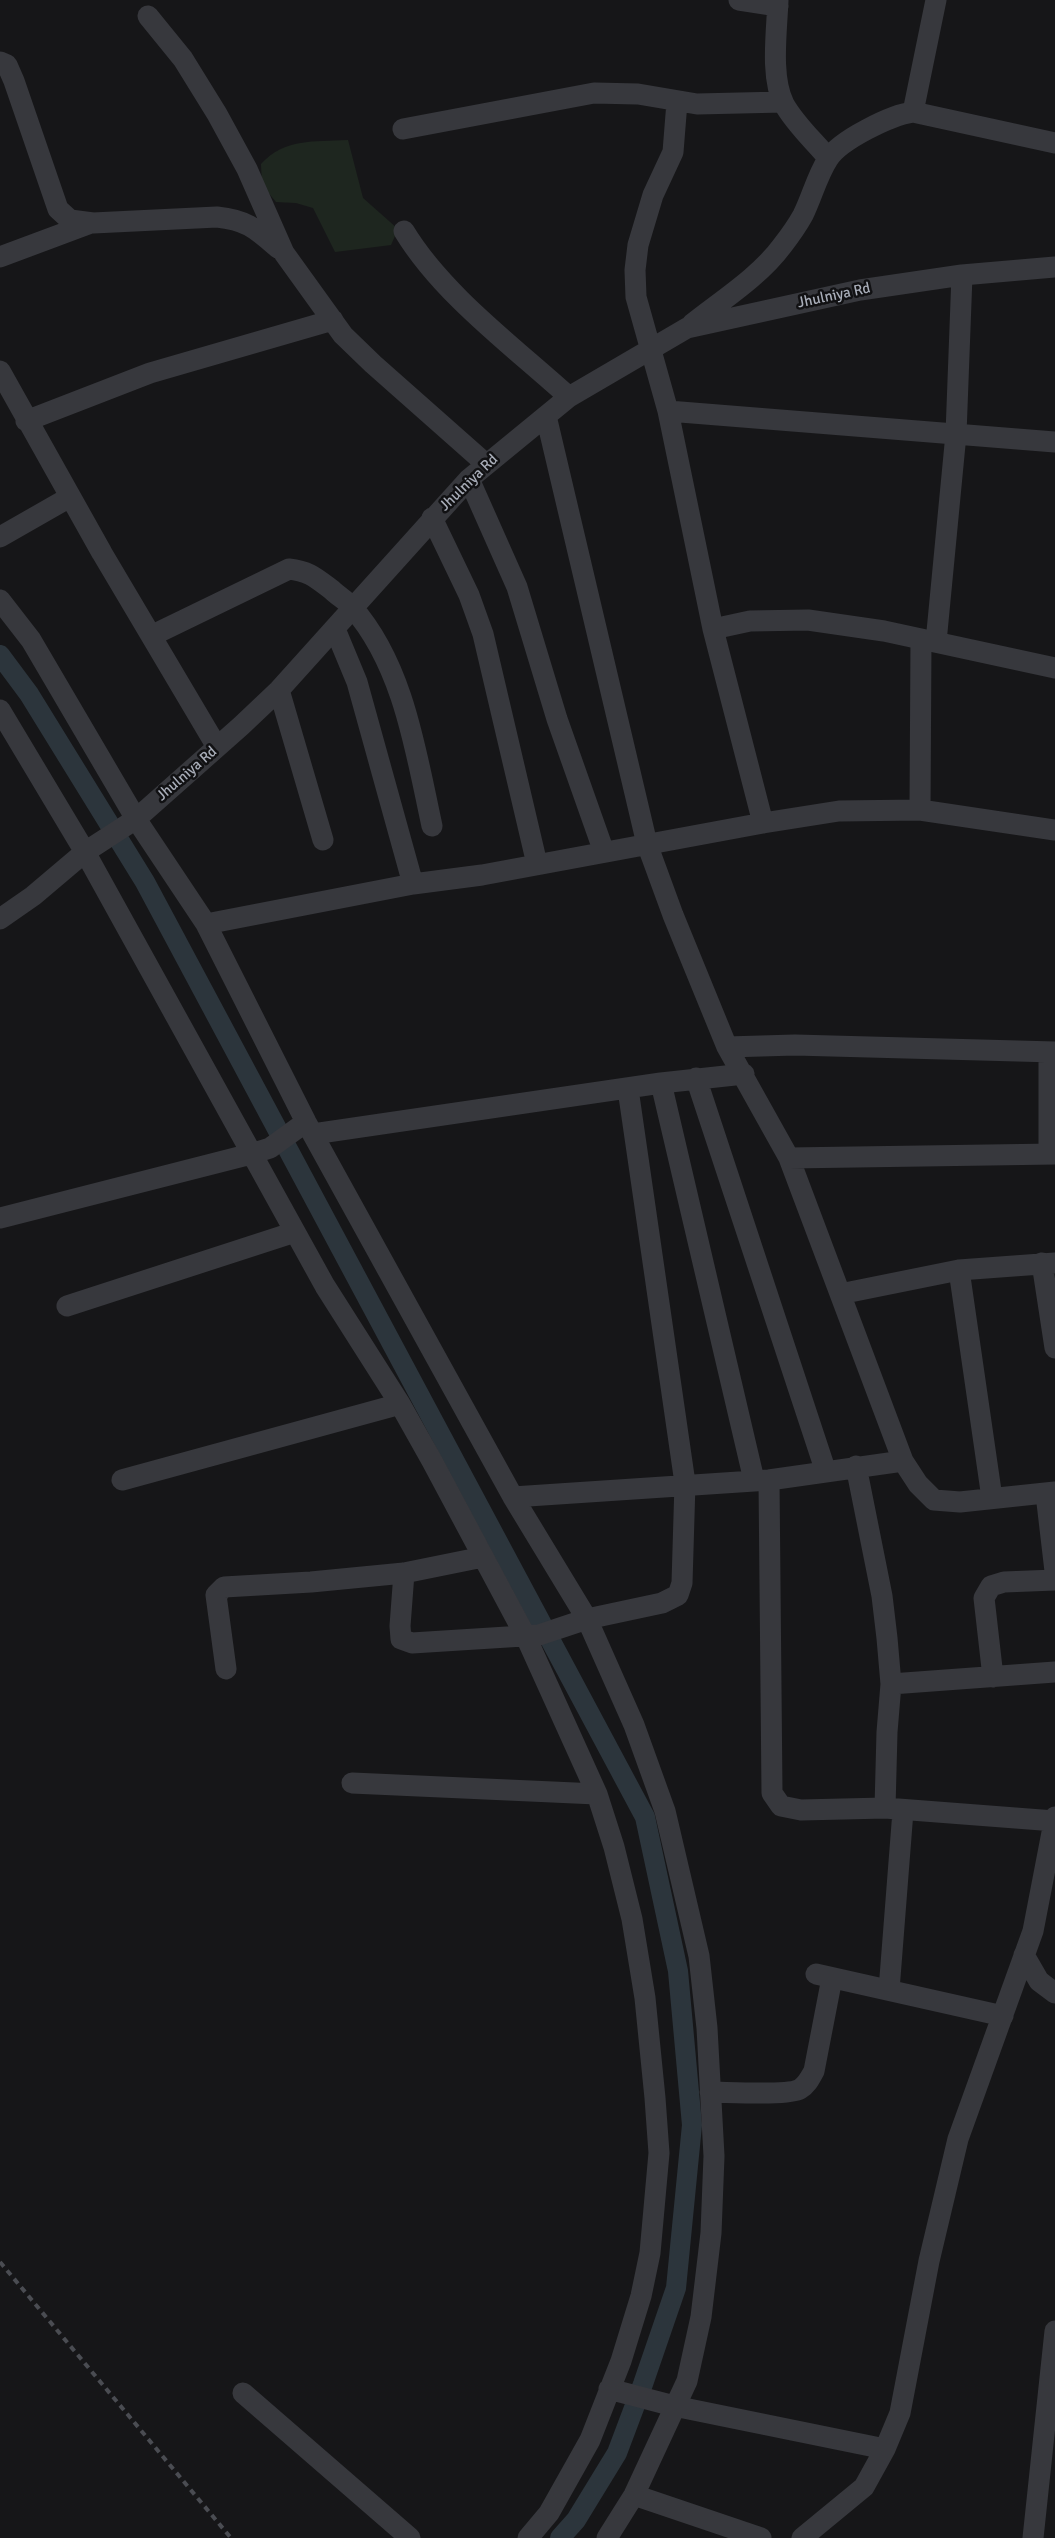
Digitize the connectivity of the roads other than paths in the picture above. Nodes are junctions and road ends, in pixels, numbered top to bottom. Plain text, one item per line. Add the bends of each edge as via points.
1 (739, 0) edge
2 (936, 0) edge
3 (778, 3) edge
4 (148, 16) dead end
5 (0, 62) edge
6 (677, 102) junction
7 (783, 102) junction
8 (913, 112) junction
9 (403, 129) dead end
10 (1055, 143) edge
11 (828, 158) junction
12 (93, 223) junction
13 (404, 231) dead end
14 (284, 253) junction
15 (0, 257) edge
16 (1055, 267) edge
17 (962, 274) junction
18 (333, 320) junction
19 (688, 328) junction
20 (651, 348) junction
21 (0, 371) edge
22 (569, 397) junction
23 (668, 412) junction
24 (546, 416) junction
25 (26, 421) junction
26 (956, 434) junction
27 (1055, 442) edge
28 (486, 464) junction
29 (469, 479) junction
30 (70, 497) junction
31 (432, 518) junction
32 (0, 537) edge
33 (0, 600) edge
34 (352, 607) junction
35 (335, 629) junction
36 (713, 629) junction
37 (153, 635) junction
38 (929, 641) junction
39 (1055, 668) edge
40 (279, 690) junction
41 (0, 710) edge
42 (217, 748) junction
43 (920, 810) junction
44 (129, 823) junction
45 (763, 823) junction
46 (432, 826) dead end
47 (1055, 830) edge
48 (323, 840) dead end
49 (647, 844) junction
50 (85, 852) junction
51 (604, 852) junction
52 (537, 864) junction
53 (413, 884) junction
54 (0, 919) edge
55 (206, 924) junction
56 (727, 1047) junction
57 (1052, 1052) edge
58 (744, 1074) junction
59 (696, 1078) junction
60 (661, 1082) junction
61 (628, 1088) junction
62 (304, 1129) junction
63 (261, 1151) junction
64 (1052, 1154) edge
65 (789, 1158) junction
66 (0, 1218) edge
67 (295, 1232) junction
68 (1048, 1263) edge
69 (959, 1270) junction
70 (840, 1294) junction
71 (67, 1306) dead end
72 (1055, 1348) edge
73 (400, 1404) junction
74 (904, 1461) junction
75 (856, 1466) junction
76 (826, 1472) junction
77 (122, 1480) dead end
78 (761, 1480) junction
79 (685, 1483) junction
80 (1051, 1493) edge
81 (513, 1496) junction
82 (992, 1498) junction
83 (483, 1557) junction
84 (1055, 1571) edge
85 (404, 1573) junction
86 (1055, 1580) edge
87 (580, 1622) junction
88 (532, 1636) junction
89 (226, 1669) dead end
90 (1055, 1672) edge
91 (993, 1678) junction
92 (890, 1684) junction
93 (352, 1783) dead end
94 (597, 1794) junction
95 (894, 1809) junction
96 (1055, 1820) edge
97 (1024, 1955) junction
98 (889, 1990) junction
99 (1055, 1993) edge
100 (1003, 2016) junction
101 (710, 2092) junction
102 (1055, 2331) edge
103 (616, 2392) junction
104 (243, 2393) dead end
105 (674, 2406) junction
106 (885, 2449) junction
107 (1047, 2493) edge
108 (634, 2495) junction
109 (410, 2538) edge
110 (528, 2538) edge
111 (607, 2538) edge
112 (761, 2538) edge
113 (802, 2538) edge
114 (1033, 2538) edge

1 - 3 street
2 - 8 street
3 - 7 street via 776,75
4 - 14 street via 183,59 217,114 247,168
5 - 12 street via 7,65 14,80 58,209 70,220
6 - 7 street
6 - 9 street via 638,94 594,93
6 - 20 street via 673,152 645,216 635,270 636,297
7 - 11 street
8 - 10 street
8 - 11 street via 882,121
11 - 19 street via 802,216 780,248 754,275
12 - 14 street via 217,217 237,219 253,226
12 - 15 street
13 - 22 street via 416,251 452,293
14 - 18 street
16 - 17 street, Jhulniya Rd
17 - 19 street, Jhulniya Rd via 860,290
17 - 26 street
18 - 25 street via 150,373
18 - 28 street via 343,335 373,364
19 - 20 street, Jhulniya Rd
20 - 22 street, Jhulniya Rd
20 - 23 street
21 - 25 street
22 - 24 street, Jhulniya Rd
23 - 26 street
23 - 36 street
24 - 28 street, Jhulniya Rd
24 - 49 street
25 - 30 street
26 - 27 street
26 - 38 street
28 - 29 street, Jhulniya Rd
29 - 31 street, Jhulniya Rd
29 - 51 street via 517,587 557,718
30 - 32 street
30 - 37 street
31 - 34 street, Jhulniya Rd
31 - 52 street via 469,594 483,634
33 - 44 street via 31,640
34 - 35 street, Jhulniya Rd
34 - 37 street via 305,570 289,569
34 - 46 street via 375,641 399,694 411,728
35 - 40 street, Jhulniya Rd
35 - 53 street via 357,682
36 - 38 street via 750,621 808,620
36 - 45 street
37 - 42 street
38 - 39 street
38 - 43 street
40 - 42 street, Jhulniya Rd
40 - 48 street
41 - 50 street
42 - 44 street, Jhulniya Rd
43 - 45 street via 839,812
43 - 47 street
44 - 50 street, Jhulniya Rd
44 - 55 street
45 - 49 street
49 - 51 street
49 - 56 street
50 - 54 street, Jhulniya Rd
50 - 63 street
51 - 52 street
52 - 53 street
53 - 55 street
55 - 62 street
56 - 57 street via 795,1045
56 - 58 street
57 - 64 street
58 - 59 street
58 - 65 street
59 - 60 street
59 - 76 street
60 - 61 street
60 - 78 street
61 - 62 street
61 - 79 street
62 - 63 street
62 - 81 street
63 - 66 street
63 - 67 street
64 - 65 street
65 - 70 street
67 - 71 street
67 - 73 street via 325,1286
68 - 69 street
68 - 72 street
69 - 70 street
69 - 82 street
70 - 74 street
73 - 77 street
73 - 83 street
74 - 75 street
74 - 82 street via 918,1484 934,1500 960,1502
75 - 76 street
75 - 92 street via 882,1596
76 - 78 street
78 - 79 street
78 - 95 street via 772,1793 781,1806 801,1810
79 - 81 street
79 - 87 street via 682,1583 678,1596 662,1603
80 - 82 street
80 - 84 street
81 - 87 street
83 - 85 street
83 - 88 street
85 - 88 street via 402,1639 412,1643
85 - 89 street via 224,1587 216,1596
86 - 91 street via 1004,1582 991,1586 984,1598
87 - 88 street
87 - 101 street via 634,1725 665,1811 699,1956
88 - 94 street
90 - 91 street
91 - 92 street
92 - 95 street
93 - 94 street
94 - 103 street via 632,1919 645,1998 659,2152 650,2253
95 - 96 street
95 - 98 street
96 - 97 street via 1040,1902
97 - 99 street via 1039,1981
97 - 100 street
98 - 100 street
98 - 101 street via 824,1976 814,2071 807,2083 798,2091
100 - 106 street via 958,2139 929,2261 900,2413
101 - 105 street via 714,2156 712,2233 701,2317 689,2372
102 - 107 street
103 - 105 street
103 - 110 street via 549,2513
104 - 109 street
105 - 106 street
105 - 108 street
106 - 113 street via 864,2487
107 - 114 street
108 - 111 street
108 - 112 street

